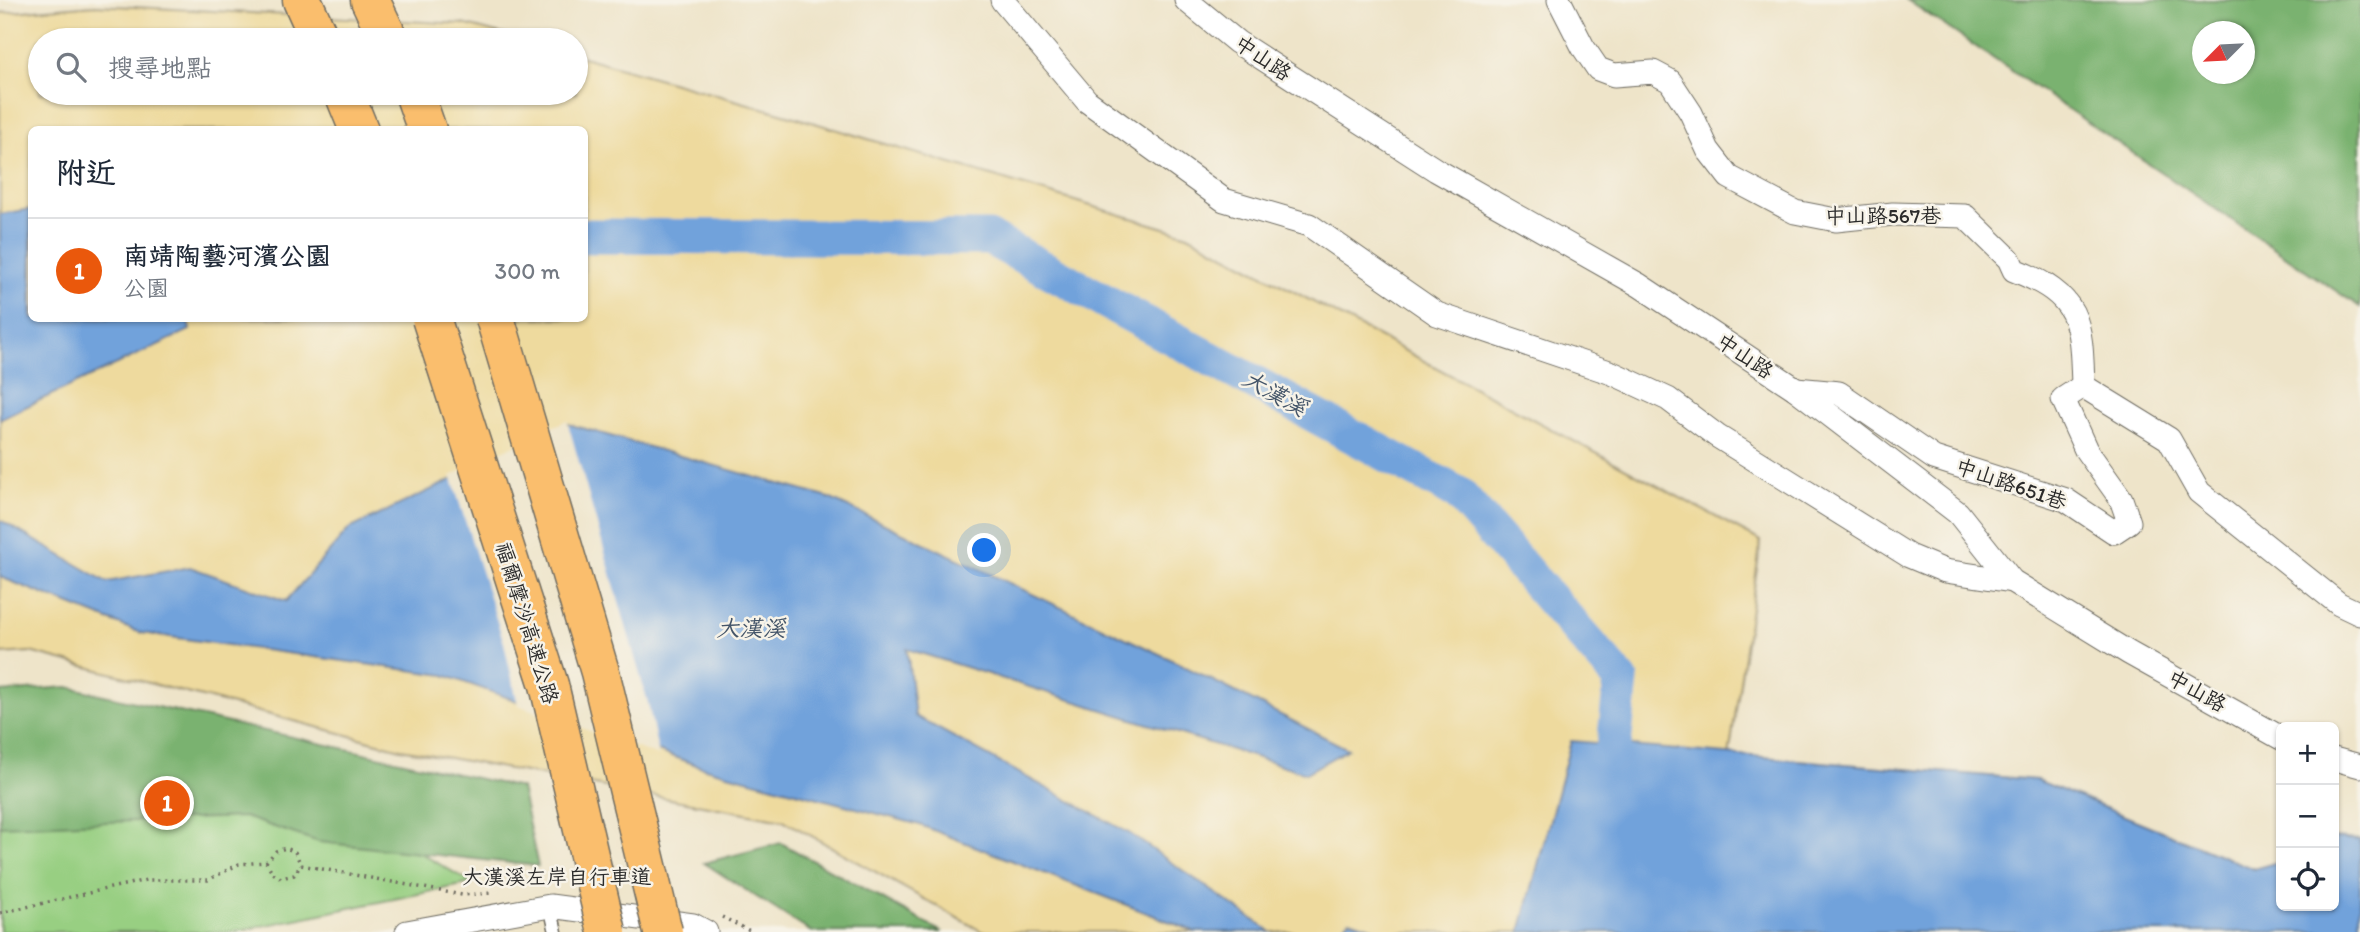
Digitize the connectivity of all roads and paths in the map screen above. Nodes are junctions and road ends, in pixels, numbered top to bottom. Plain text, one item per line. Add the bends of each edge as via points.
1 (302, 0) edge
2 (370, 0) edge
3 (1002, 0) edge
4 (1186, 0) edge
5 (1559, 0) edge
6 (315, 28) edge
7 (383, 28) edge
8 (349, 105) edge
9 (418, 105) edge
10 (357, 126) edge
11 (426, 126) edge
12 (431, 322) edge
13 (496, 322) edge
14 (2083, 386) junction
15 (1796, 389) junction
16 (2012, 581) junction
17 (2360, 614) edge
18 (2276, 735) edge
19 (2339, 760) edge
20 (2360, 766) edge
21 (266, 862) junction
22 (301, 864) junction
23 (502, 893) dead end
24 (550, 906) junction
25 (0, 913) edge
26 (694, 926) edge
27 (407, 932) edge
28 (556, 932) edge
29 (607, 932) edge
30 (752, 932) edge

1 - 6 highway
2 - 7 highway
3 - 16 street via 1087,101 1224,200 1309,225 1437,314 1612,373 1668,398 1717,436 1909,556 1945,571
4 - 15 street, 中山路 via 1237,42 1436,170 1639,285
5 - 14 street, 中山路567巷 via 1598,69 1614,75 1653,72 1670,81 1728,177 1795,212 1836,220 1893,214 1965,216 2009,258 2014,270 2039,280 2077,316
8 - 10 highway
9 - 11 highway
12 - 29 highway, 福爾摩沙高速公路, bridge via 549,685
13 - 26 highway, bridge via 600,672
14 - 15 street, 中山路651巷 via 2063,399 2086,450 2121,499 2129,522 2114,532 2066,499 1934,458 1839,393
14 - 17 street via 2169,439 2199,492 2339,604
15 - 16 street, 中山路 via 1958,513
16 - 18 street, 中山路
19 - 20 street
21 - 22 path via 286,848 295,852
21 - 22 path, 大漢溪左岸自行車道 via 277,876 286,878
21 - 25 path via 239,864 208,880 146,880
22 - 23 path, 大漢溪左岸自行車道 via 462,895
24 - 26 street
24 - 27 street
24 - 28 lane
26 - 30 path

